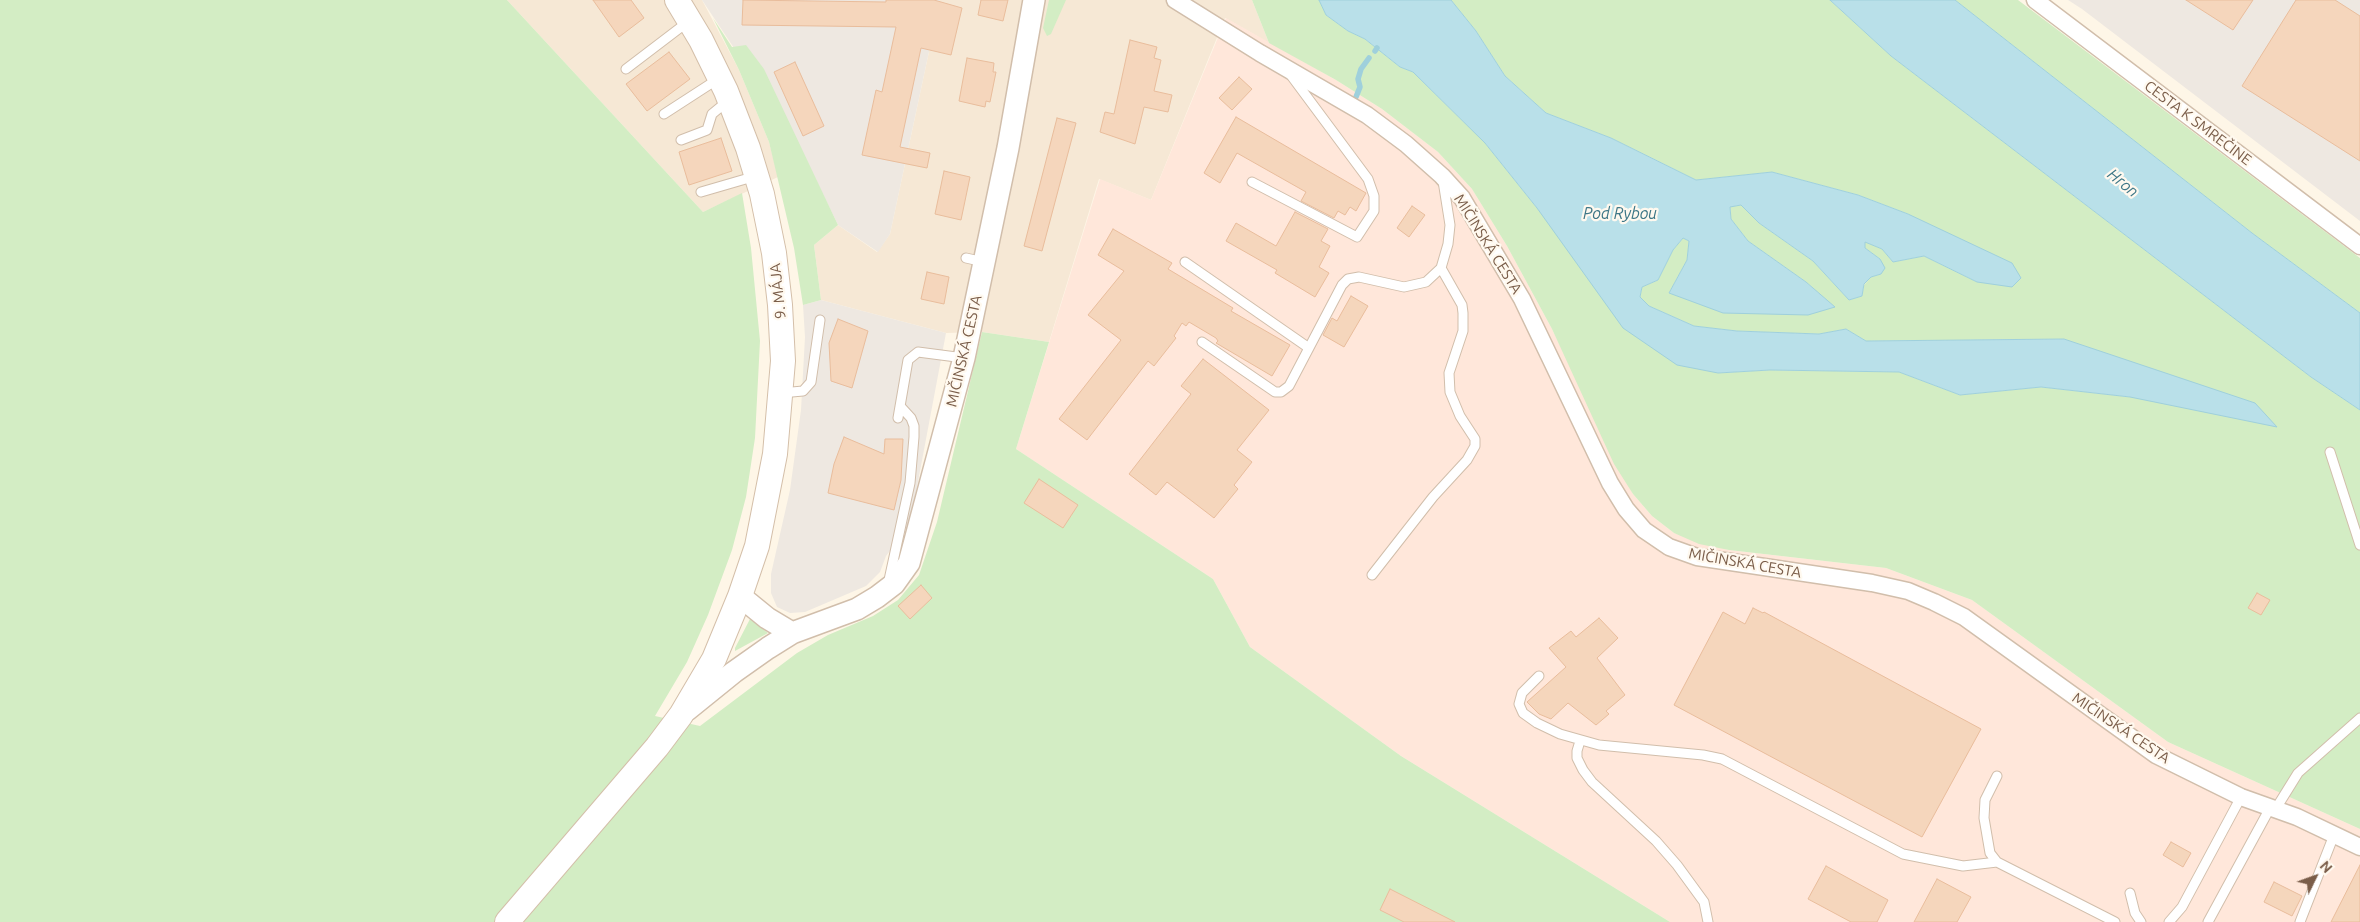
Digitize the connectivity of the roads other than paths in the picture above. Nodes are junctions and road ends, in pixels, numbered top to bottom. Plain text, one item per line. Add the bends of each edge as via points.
1 (677, 0) edge
2 (1034, 0) edge
3 (1175, 0) edge
4 (2035, 0) edge
5 (689, 21) junction
6 (1285, 68) junction
7 (626, 69) dead end
8 (719, 78) junction
9 (729, 100) junction
10 (664, 114) dead end
11 (681, 140) dead end
12 (756, 176) junction
13 (1442, 176) junction
14 (1252, 182) dead end
15 (701, 192) dead end
16 (2360, 246) edge
17 (1186, 262) dead end
18 (1441, 268) junction
19 (820, 320) dead end
20 (1202, 342) dead end
21 (1309, 348) junction
22 (964, 358) junction
23 (781, 392) junction
24 (900, 406) junction
25 (898, 418) dead end
26 (2330, 452) dead end
27 (2360, 545) edge
28 (1372, 574) dead end
29 (886, 590) junction
30 (740, 596) junction
31 (792, 633) junction
32 (1539, 676) dead end
33 (681, 715) junction
34 (2360, 718) edge
35 (1580, 741) junction
36 (1997, 776) dead end
37 (2241, 797) junction
38 (2273, 809) junction
39 (2334, 835) junction
40 (2360, 847) edge
41 (1997, 862) junction
42 (2130, 893) dead end
43 (506, 922) edge
44 (1708, 922) edge
45 (2115, 922) edge
46 (2141, 922) edge
47 (2169, 922) edge
48 (2208, 922) edge
49 (2300, 922) edge

1 - 5 main road, 9. MÁJA
2 - 22 street, MIČINSKÁ CESTA via 975,260
3 - 6 street, MIČINSKÁ CESTA
4 - 16 street, CESTA K SMREČINE
5 - 7 lane
5 - 8 main road, 9. MÁJA
6 - 13 street, MIČINSKÁ CESTA via 1367,115
6 - 14 lane via 1368,179 1374,196 1374,211 1357,237
8 - 9 main road, 9. MÁJA
8 - 10 lane
9 - 11 lane via 712,114 707,130
9 - 12 main road, 9. MÁJA
12 - 15 lane
12 - 23 main road, 9. MÁJA via 774,253 780,304
13 - 18 lane via 1450,225
13 - 37 street, MIČINSKÁ CESTA via 1462,198 1522,299 1610,483 1644,530 1668,547 1697,557 1872,583 1908,591 1934,602 1964,617 2156,755
17 - 21 lane
18 - 21 lane via 1426,282 1404,287 1359,277 1348,280 1342,285
18 - 28 lane via 1464,313 1463,331 1450,373 1450,392 1474,439 1474,446 1467,460
19 - 23 lane via 811,382 803,391
20 - 21 lane via 1275,392 1289,386
22 - 24 lane via 918,352 908,360
22 - 29 street, MIČINSKÁ CESTA via 909,563
23 - 30 main road, 9. MÁJA via 775,454 757,546
24 - 25 lane
24 - 29 lane via 911,418 914,437 910,483
26 - 27 lane
29 - 31 street, MIČINSKÁ CESTA via 857,609
30 - 31 street
30 - 33 main road, 9. MÁJA via 714,659
31 - 33 street, MIČINSKÁ CESTA via 734,672
32 - 35 lane via 1522,694 1519,704 1523,713 1537,724
33 - 43 main road, 9. MÁJA
34 - 38 lane via 2298,773
35 - 41 lane via 1722,759 1903,854 1963,866
35 - 44 lane via 1576,751 1583,770 1677,865 1704,902
36 - 41 lane via 1985,800 1984,818 1990,853
37 - 38 street, MIČINSKÁ CESTA
37 - 47 lane via 2182,907
38 - 39 street, MIČINSKÁ CESTA
38 - 48 lane
39 - 40 street, MIČINSKÁ CESTA
39 - 49 lane
41 - 45 lane
42 - 46 lane

